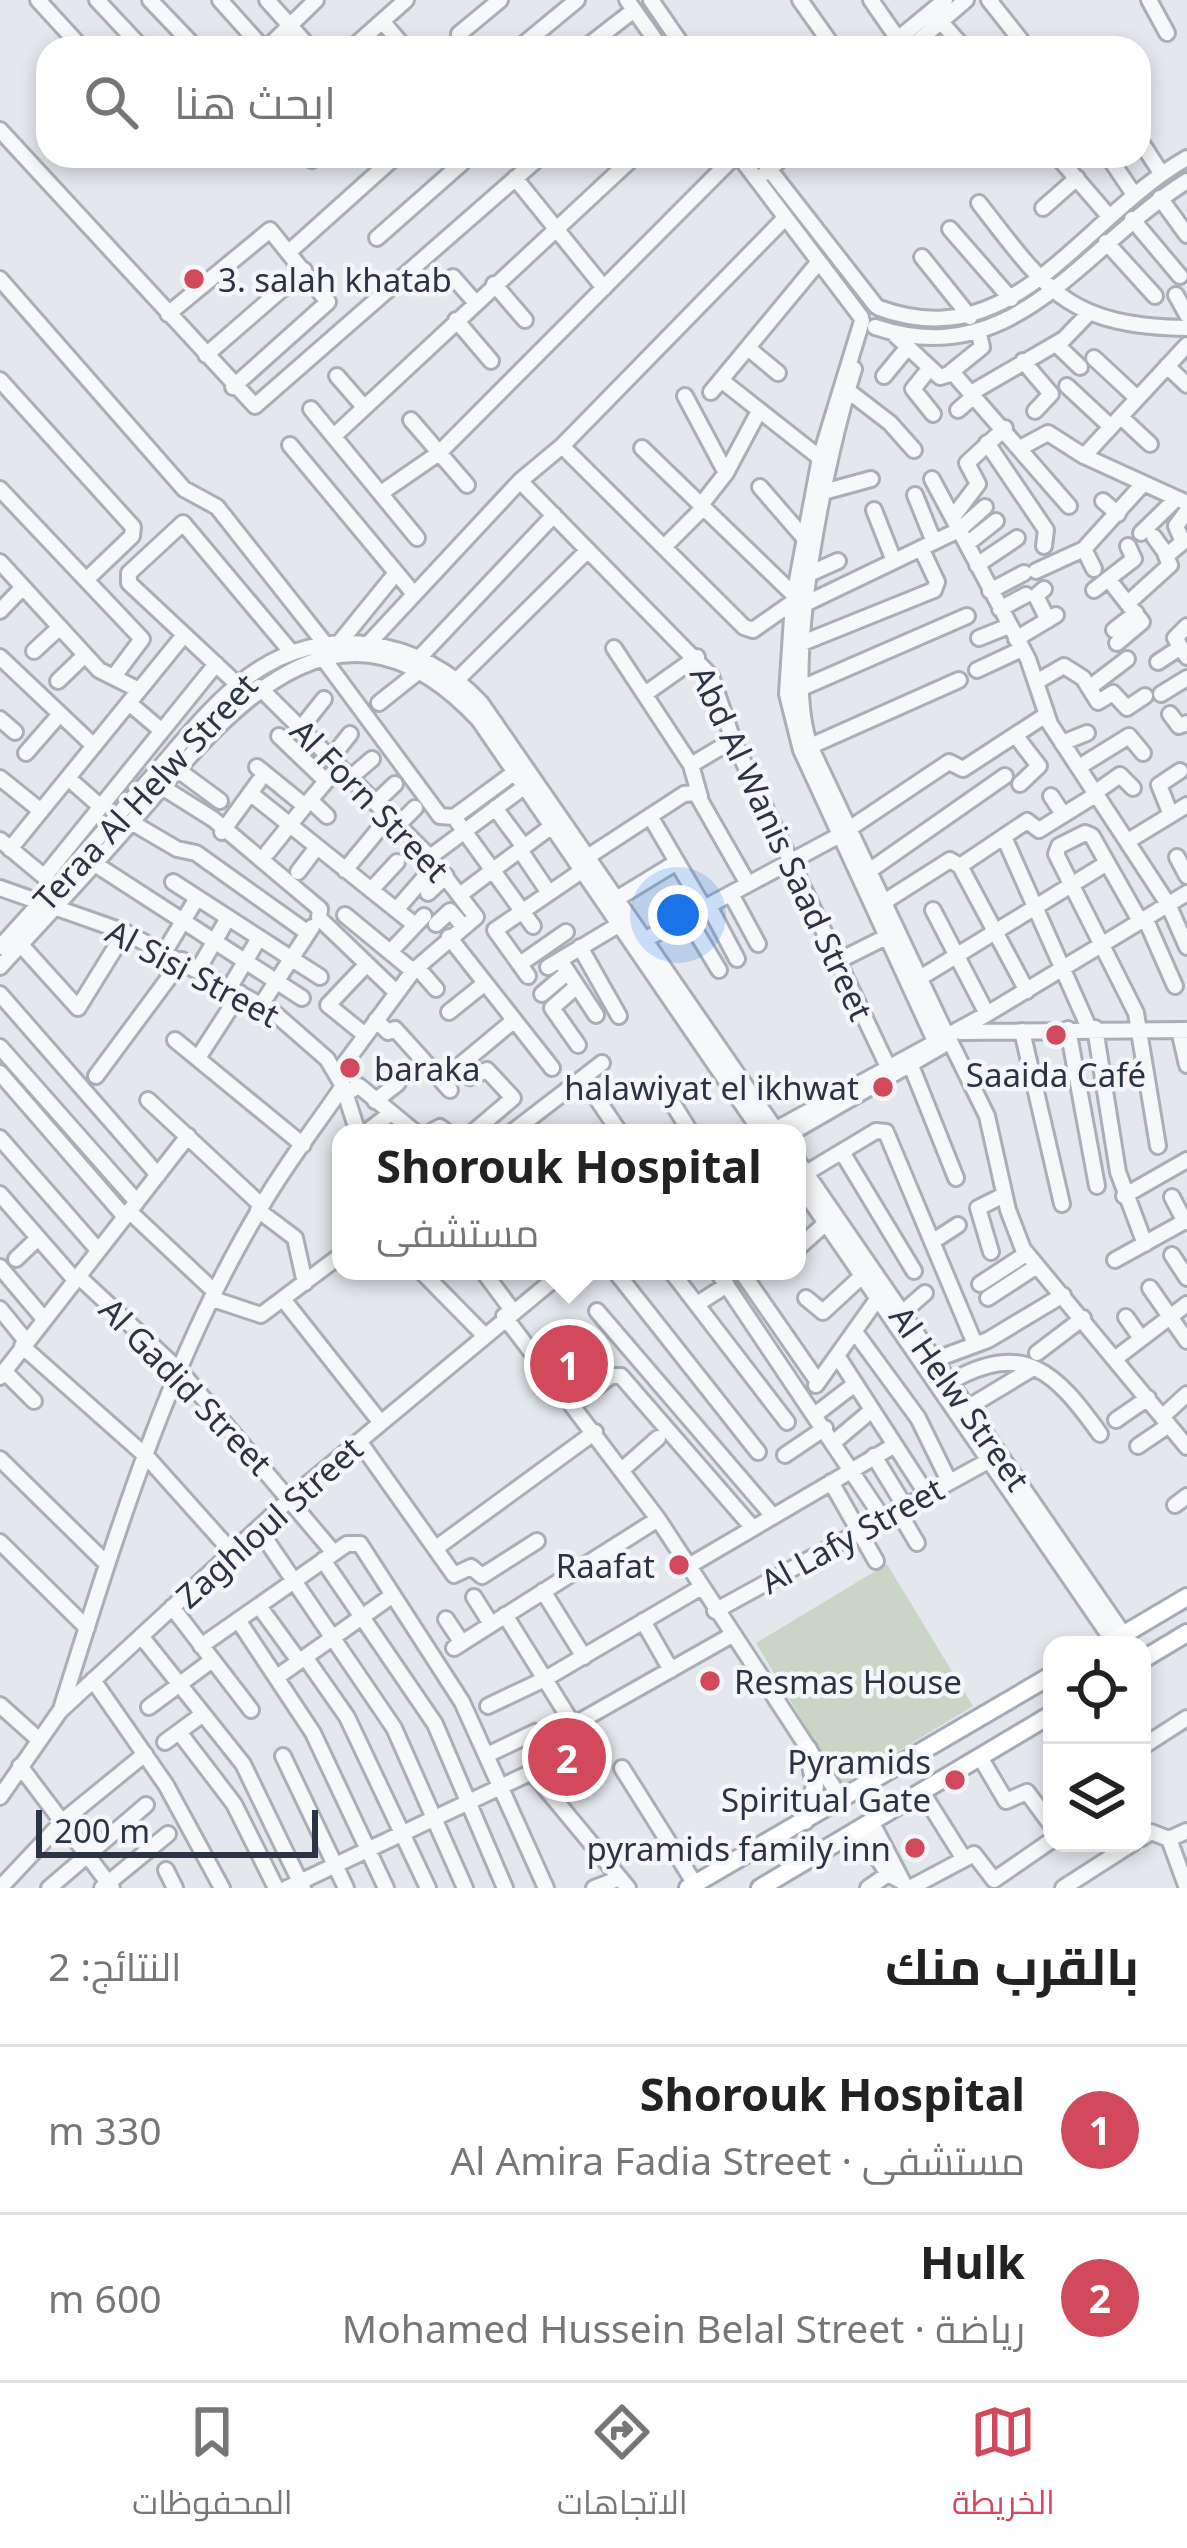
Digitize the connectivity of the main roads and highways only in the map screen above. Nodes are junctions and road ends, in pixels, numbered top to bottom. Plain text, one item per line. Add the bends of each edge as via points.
1 (1187, 1597) edge
2 (1121, 1636) edge
3 (1184, 1641) edge
4 (1151, 1656) edge
5 (1043, 1680) edge
6 (1043, 1719) edge
7 (808, 1749) road end
8 (805, 1821) junction
9 (691, 1886) edge
10 (760, 1888) edge

1 - 2 main road
3 - 4 main road
5 - 8 main road
6 - 10 main road
7 - 8 main road via 814,1786
8 - 9 main road

